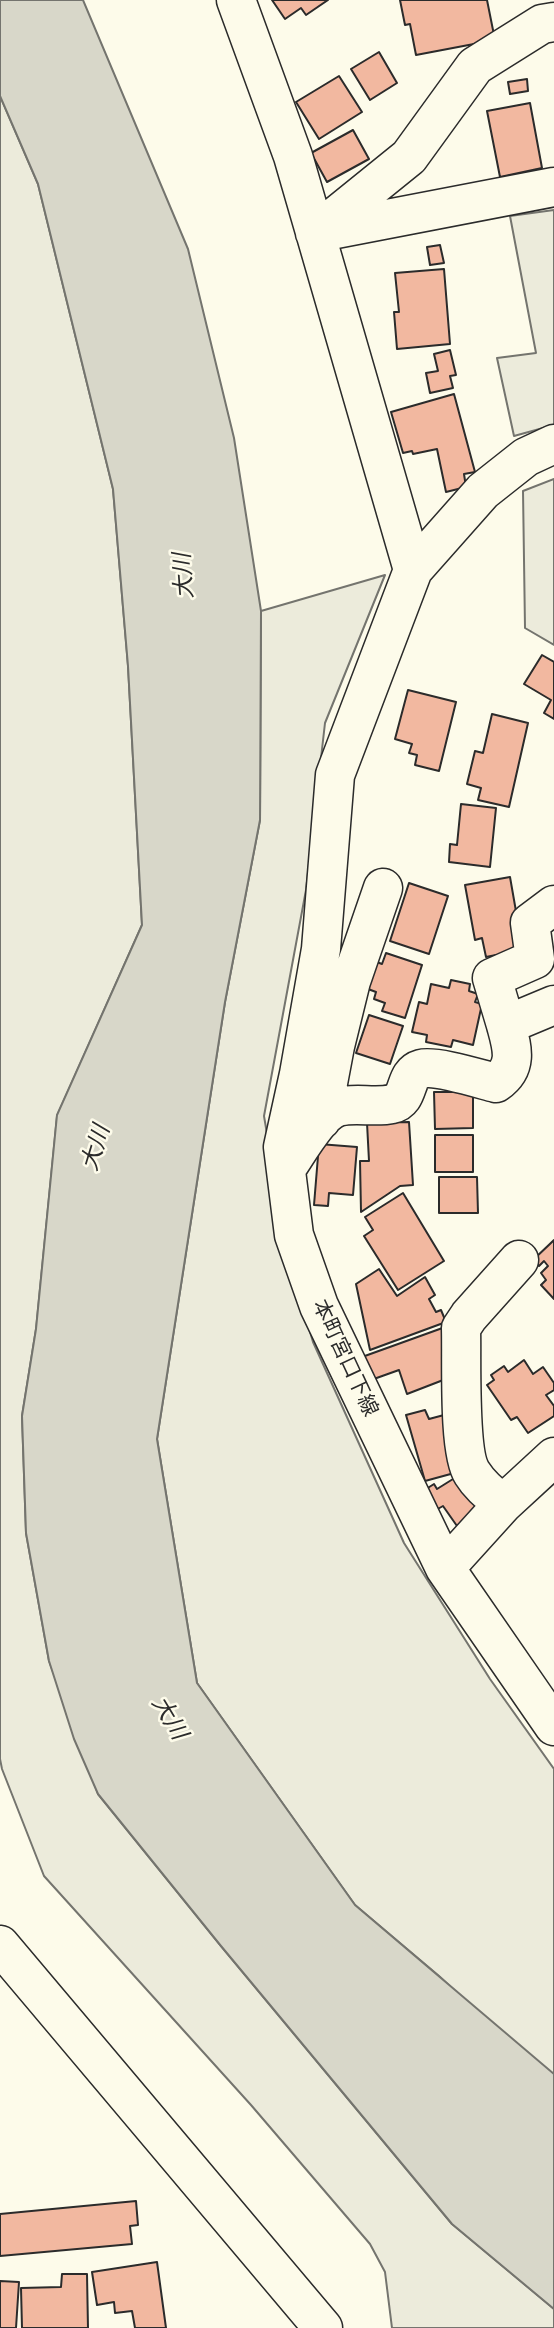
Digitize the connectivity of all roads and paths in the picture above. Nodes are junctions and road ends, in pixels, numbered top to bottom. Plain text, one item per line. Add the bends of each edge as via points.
1 (236, 0) edge
2 (554, 22) edge
3 (554, 187) edge
4 (315, 233) junction
5 (554, 444) edge
6 (413, 570) junction
7 (383, 888) dead end
8 (554, 905) edge
9 (554, 1004) edge
10 (506, 1025) junction
11 (321, 1120) junction
12 (286, 1169) junction
13 (519, 1260) dead end
14 (554, 1457) edge
15 (503, 1504) junction
16 (445, 1568) junction
17 (554, 1726) edge
18 (0, 1945) edge
19 (323, 2328) edge

1 - 4 street
2 - 4 street via 542,24 475,66 409,157
3 - 4 street
4 - 6 street
5 - 6 street via 526,457 483,491
6 - 12 street, 本町宮口下線 via 335,775 321,949 283,1147
7 - 11 street via 351,981
8 - 10 street via 530,923 535,959 492,978
9 - 10 street
10 - 11 street via 512,1062 496,1083 421,1069 411,1076 403,1098 394,1104 339,1107
11 - 12 street
12 - 16 street, 本町宮口下線 via 294,1235 319,1306
13 - 15 street via 461,1328 464,1452 471,1472
14 - 15 street
15 - 16 street
16 - 17 street, 本町宮口下線
18 - 19 street

